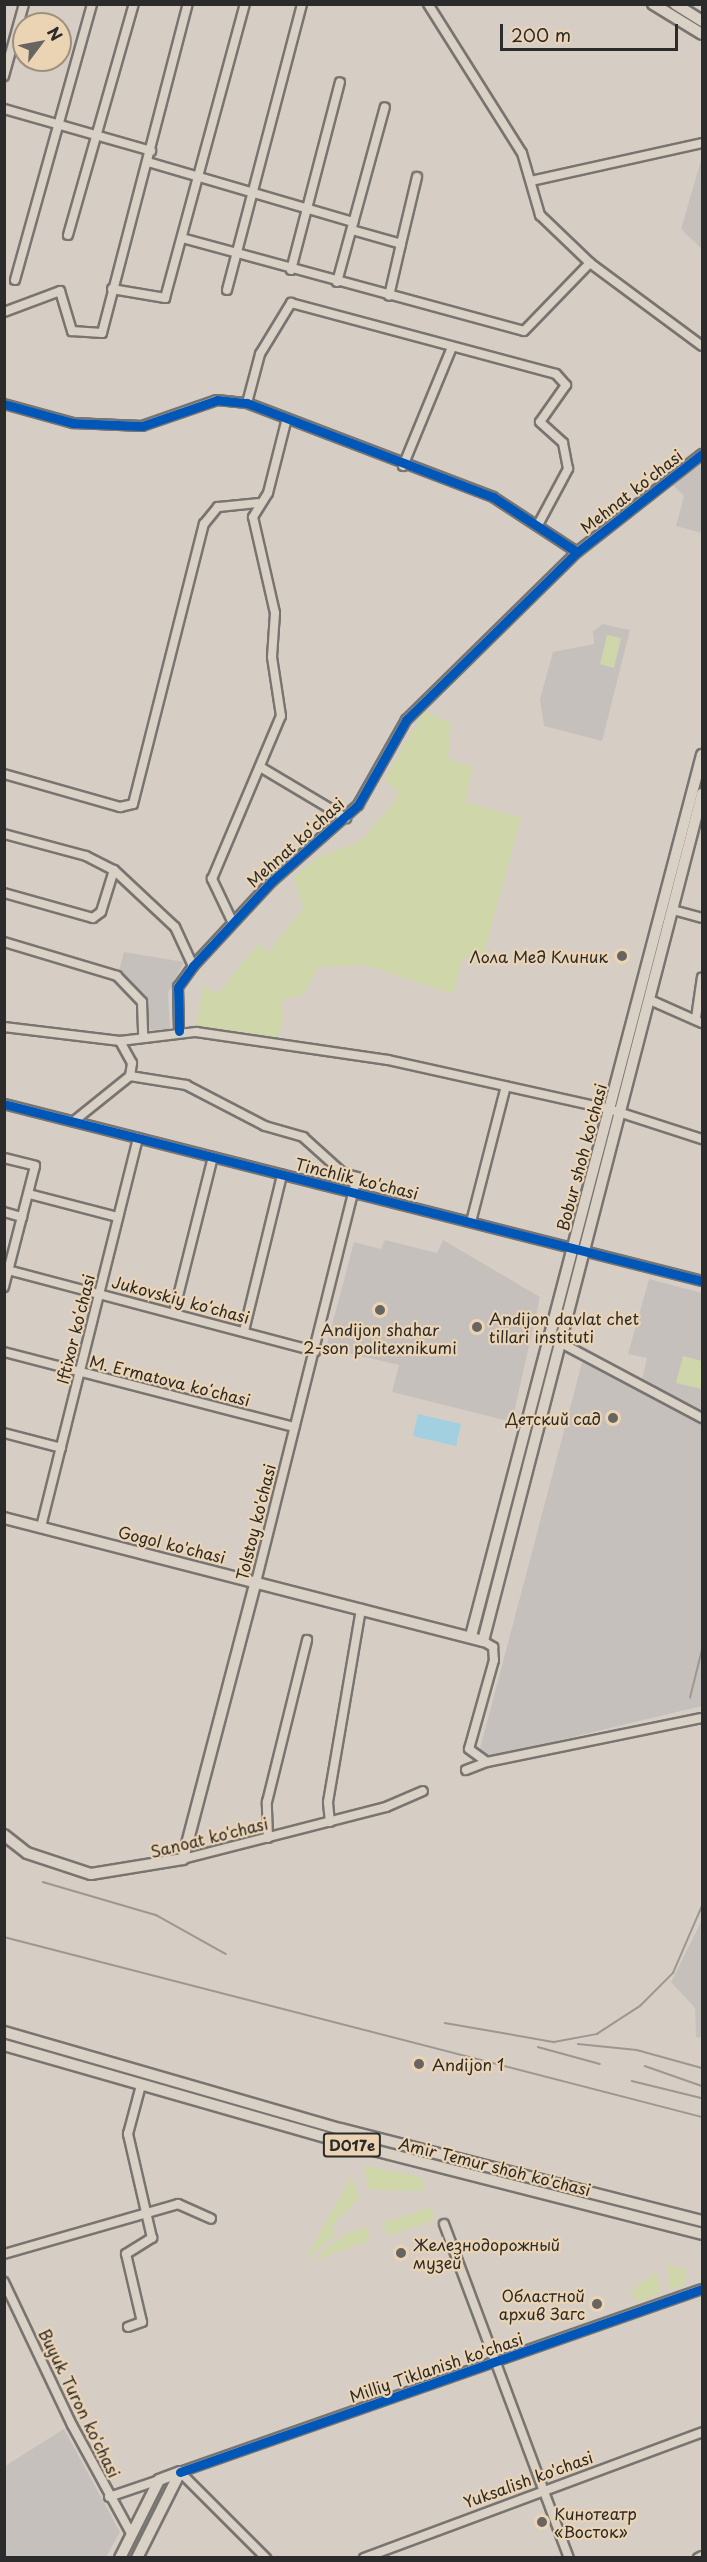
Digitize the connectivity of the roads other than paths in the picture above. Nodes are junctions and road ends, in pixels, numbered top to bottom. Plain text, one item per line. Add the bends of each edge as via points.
1 (24, 4) edge
2 (92, 4) edge
3 (134, 4) edge
4 (188, 4) edge
5 (245, 4) edge
6 (302, 4) edge
7 (428, 4) edge
8 (654, 4) edge
9 (675, 4) edge
10 (702, 21) edge
11 (702, 34) edge
12 (4, 76) edge
13 (340, 82) dead end
14 (385, 107) dead end
15 (4, 109) edge
16 (57, 126) junction
17 (96, 136) junction
18 (702, 143) edge
19 (151, 151) junction
20 (148, 162) junction
21 (200, 177) junction
22 (417, 177) dead end
23 (531, 181) junction
24 (255, 194) junction
25 (308, 209) junction
26 (352, 226) junction
27 (68, 235) dead end
28 (182, 238) junction
29 (402, 244) junction
30 (236, 253) junction
31 (590, 263) junction
32 (291, 270) junction
33 (15, 280) dead end
34 (338, 282) junction
35 (112, 289) junction
36 (227, 290) dead end
37 (389, 296) junction
38 (4, 312) edge
39 (702, 346) edge
40 (452, 347) junction
41 (247, 403) junction
42 (4, 404) edge
43 (286, 422) junction
44 (702, 454) edge
45 (404, 466) junction
46 (258, 503) junction
47 (538, 525) junction
48 (577, 552) junction
49 (702, 755) edge
50 (262, 768) junction
51 (4, 774) edge
52 (702, 795) edge
53 (346, 818) junction
54 (4, 834) edge
55 (114, 870) junction
56 (4, 894) edge
57 (673, 910) junction
58 (702, 918) edge
59 (232, 921) junction
60 (4, 942) edge
61 (193, 966) junction
62 (702, 977) edge
63 (650, 1000) junction
64 (699, 1020) edge
65 (4, 1027) edge
66 (179, 1031) junction
67 (143, 1035) junction
68 (120, 1041) junction
69 (130, 1076) junction
70 (506, 1086) junction
71 (4, 1104) edge
72 (609, 1109) junction
73 (621, 1114) junction
74 (74, 1121) junction
75 (138, 1138) junction
76 (702, 1139) edge
77 (213, 1157) junction
78 (4, 1158) edge
79 (282, 1175) junction
80 (356, 1191) junction
81 (29, 1194) junction
82 (4, 1212) edge
83 (22, 1217) junction
84 (118, 1217) junction
85 (471, 1222) junction
86 (573, 1248) junction
87 (585, 1251) junction
88 (7, 1270) edge
89 (702, 1281) edge
90 (4, 1287) edge
91 (100, 1293) junction
92 (174, 1312) junction
93 (244, 1331) junction
94 (561, 1343) junction
95 (315, 1351) junction
96 (4, 1352) edge
97 (79, 1372) junction
98 (702, 1418) edge
99 (294, 1427) junction
100 (4, 1433) edge
101 (60, 1448) junction
102 (4, 1518) edge
103 (41, 1527) junction
104 (501, 1531) junction
105 (512, 1533) junction
106 (493, 1563) junction
107 (504, 1566) junction
108 (256, 1581) junction
109 (361, 1609) junction
110 (471, 1636) junction
111 (307, 1640) dead end
112 (483, 1641) junction
113 (702, 1718) edge
114 (487, 1762) junction
115 (466, 1770) dead end
116 (423, 1791) dead end
117 (330, 1822) junction
118 (4, 1835) edge
119 (268, 1838) junction
120 (183, 1859) junction
121 (4, 2032) edge
122 (4, 2045) edge
123 (141, 2085) junction
124 (341, 2129) junction
125 (338, 2141) junction
126 (148, 2216) junction
127 (211, 2219) dead end
128 (702, 2221) edge
129 (444, 2224) dead end
130 (702, 2234) edge
131 (4, 2253) edge
132 (4, 2282) edge
133 (702, 2289) edge
134 (128, 2327) dead end
135 (498, 2362) junction
136 (702, 2432) edge
137 (180, 2472) junction
138 (159, 2480) junction
139 (544, 2488) junction
140 (110, 2497) junction
141 (132, 2535) junction
142 (120, 2558) edge
143 (137, 2558) edge
144 (266, 2558) edge
145 (364, 2558) edge
146 (570, 2558) edge

1 - 12 street
2 - 16 street
3 - 17 street
4 - 19 street
5 - 21 street
6 - 24 street
7 - 23 street via 505,123
8 - 11 main road
9 - 10 main road
13 - 25 street
14 - 26 street
15 - 16 street
16 - 17 street
16 - 33 street
17 - 19 street
17 - 27 street
18 - 23 street
19 - 20 street
20 - 21 street
20 - 35 street
21 - 24 street
21 - 28 street
22 - 29 street
23 - 31 street via 540,215
24 - 25 street
24 - 30 street
25 - 26 street
25 - 32 street
26 - 29 street
26 - 34 street
28 - 30 street
28 - 35 street via 165,298
29 - 37 street
30 - 32 street
30 - 36 street
31 - 37 street via 524,331
31 - 39 street
32 - 34 street
34 - 37 street
35 - 38 street via 102,333 72,331 60,291
40 - 41 street via 291,303 260,354
40 - 45 street
40 - 47 street via 565,380 540,422 563,443 568,469
41 - 42 street via 217,400 142,426 73,423
41 - 43 street, Mehnat koʻchasi
43 - 45 street, Mehnat koʻchasi
43 - 46 street via 268,493
44 - 48 street, Mehnat koʻchasi
45 - 47 street, Mehnat koʻchasi via 494,497
46 - 50 street via 253,517 275,614 272,657 282,716
46 - 51 street via 218,507 204,524 133,804 120,807
47 - 48 street, Mehnat koʻchasi
48 - 53 street, Mehnat koʻchasi via 405,720 371,791
49 - 72 main road, Bobur shoh ko'chasi
50 - 53 street
50 - 59 street via 212,879
52 - 57 main road, Bobur shoh ko'chasi
53 - 59 street, Mehnat koʻchasi
54 - 55 street via 86,856
55 - 56 street via 101,912 93,918
55 - 61 street via 175,927
57 - 58 street
57 - 63 main road, Bobur shoh ko'chasi
59 - 61 street, Mehnat koʻchasi
60 - 67 street via 117,976 142,1002
61 - 66 street, Mehnat koʻchasi via 178,987
62 - 64 street
63 - 64 street
63 - 73 main road, Bobur shoh ko'chasi
65 - 68 street
66 - 67 street
66 - 70 street via 388,1060
67 - 68 street
68 - 69 street via 132,1063
69 - 74 street
69 - 80 street via 186,1085 265,1126 303,1137 343,1173 357,1177
70 - 72 street
70 - 85 street
71 - 74 street, Tinchlik ko'chasi
72 - 73 street
72 - 86 main road, Bobur shoh ko'chasi
73 - 76 street
73 - 87 main road, Bobur shoh ko'chasi
74 - 75 street, Tinchlik ko'chasi
75 - 77 street, Tinchlik ko'chasi
75 - 84 street, Iftixor koʻchasi
77 - 79 street, Tinchlik ko'chasi
77 - 92 street
78 - 81 street via 35,1166
79 - 80 street, Tinchlik ko'chasi
79 - 93 street
80 - 85 street, Tinchlik ko'chasi
80 - 95 street, Tolstoy ko'chasi
81 - 83 street
81 - 84 street
82 - 83 street
83 - 88 street
84 - 91 street, Iftixor koʻchasi
85 - 86 street, Tinchlik ko'chasi
86 - 87 street, Tinchlik ko'chasi
86 - 104 main road, Bobur shoh ko'chasi
87 - 89 street, Tinchlik ko'chasi
87 - 94 main road, Bobur shoh ko'chasi
88 - 90 street
88 - 91 street, Jukovskiy koʻchasi
91 - 92 street, Jukovskiy koʻchasi
91 - 97 street, Iftixor koʻchasi
92 - 93 street, Jukovskiy koʻchasi
93 - 95 street, Jukovskiy koʻchasi
94 - 98 street
94 - 105 main road, Bobur shoh ko'chasi
95 - 99 street, Tolstoy ko'chasi
96 - 97 street, M. Ermatova koʻchasi
97 - 99 street, M. Ermatova koʻchasi
97 - 101 street, Iftixor koʻchasi
99 - 108 street, Tolstoy ko'chasi
100 - 101 street
101 - 103 street, Iftixor koʻchasi
102 - 103 main road, Gogol ko'chasi
103 - 108 main road, Gogol ko'chasi
104 - 105 main road
104 - 106 main road, Bobur shoh ko'chasi
105 - 107 main road, Bobur shoh ko'chasi
106 - 107 main road
106 - 110 main road, Bobur shoh ko'chasi
107 - 112 main road, Bobur shoh ko'chasi
108 - 109 main road, Gogol ko'chasi
108 - 120 main road, Tolstoy ko'chasi
109 - 110 main road, Gogol ko'chasi
109 - 117 street via 328,1802
110 - 112 main road, Gogol ko'chasi
111 - 119 street via 267,1802
112 - 114 street via 494,1647 494,1660 470,1749
113 - 114 street
114 - 115 street
116 - 117 street, Sanoat ko'chasi
117 - 119 street, Sanoat ko'chasi
118 - 120 main road, Sanoat ko'chasi via 27,1853 91,1874
119 - 120 street, Sanoat ko'chasi
121 - 124 main road, Amir Temur shoh ko'chasi / D017e
122 - 123 main road, Amir Temur shoh ko'chasi / D017e
123 - 125 main road, Amir Temur shoh ko'chasi / D017e
123 - 126 street via 128,2134
124 - 125 main road
124 - 128 main road, Amir Temur shoh ko'chasi / D017e
125 - 130 main road, Amir Temur shoh ko'chasi / D017e
126 - 127 street via 185,2204
126 - 131 street
126 - 134 street via 151,2239 126,2254 142,2322
129 - 135 street
132 - 140 street, Buyuk Turon ko'chasi
133 - 135 street, Milliy Tiklanish ko'chasi
135 - 137 street, Milliy Tiklanish ko'chasi
135 - 139 street
136 - 139 street, Yuksalish ko'chasi
137 - 138 main road
137 - 143 main road
137 - 144 street
138 - 140 street
138 - 141 main road
139 - 145 street, Yuksalish ko'chasi
139 - 146 street
140 - 141 street, Buyuk Turon ko'chasi
141 - 142 main road

